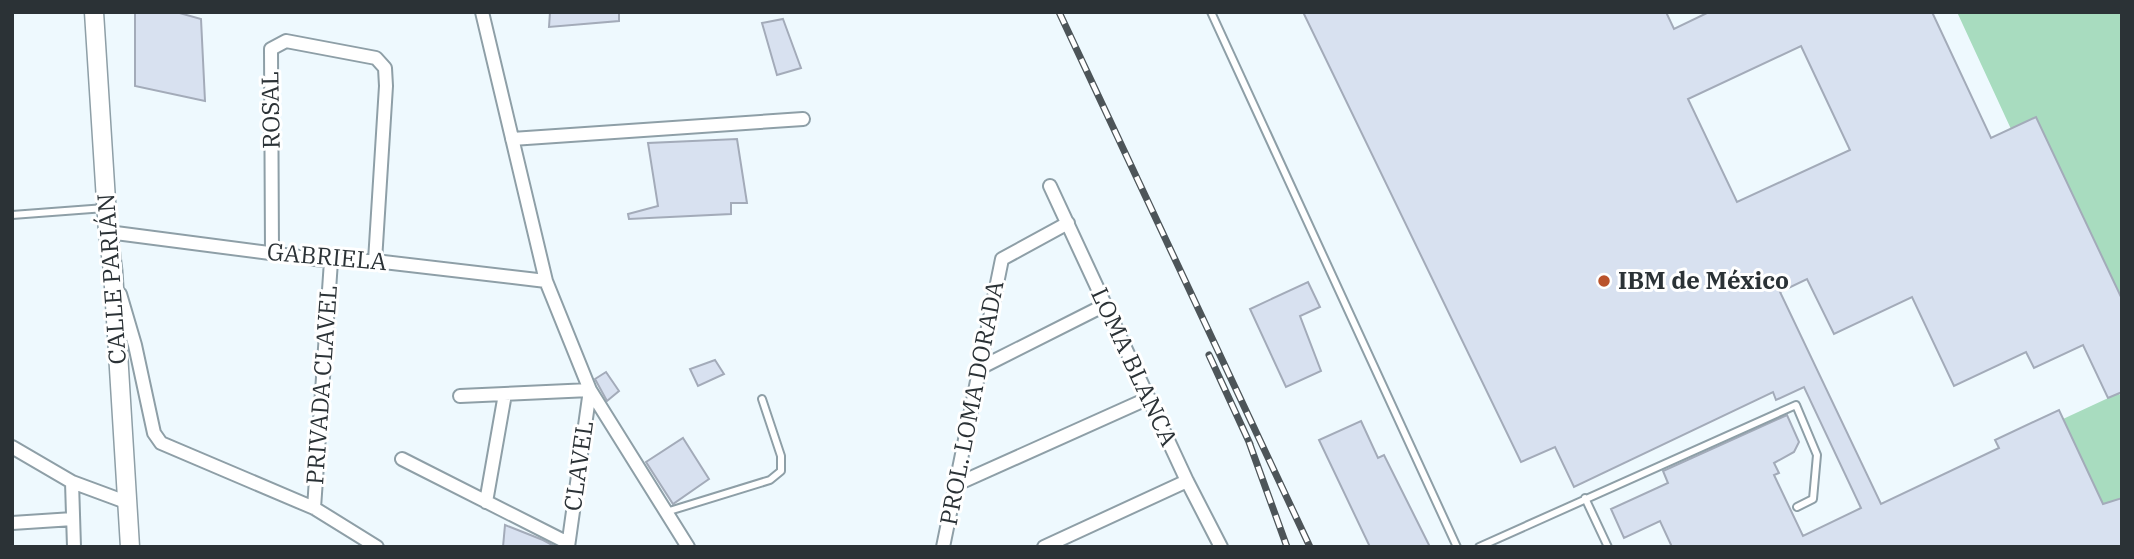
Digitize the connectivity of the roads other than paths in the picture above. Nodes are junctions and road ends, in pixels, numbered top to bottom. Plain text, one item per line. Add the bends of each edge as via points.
1 (93, 12) edge
2 (482, 12) edge
3 (1211, 12) edge
4 (803, 120) dead end
5 (512, 139) junction
6 (1050, 186) dead end
7 (107, 207) junction
8 (12, 215) edge
9 (1068, 223) junction
10 (108, 232) junction
11 (272, 252) junction
12 (331, 261) junction
13 (375, 261) junction
14 (113, 271) junction
15 (546, 281) junction
16 (1105, 305) junction
17 (978, 369) junction
18 (590, 390) junction
19 (505, 394) junction
20 (460, 396) dead end
21 (1149, 398) junction
22 (762, 400) dead end
23 (12, 447) edge
24 (402, 459) dead end
25 (1187, 481) junction
26 (72, 482) junction
27 (955, 485) junction
28 (1585, 498) junction
29 (126, 502) junction
30 (486, 502) junction
31 (1797, 507) dead end
32 (314, 508) junction
33 (666, 512) junction
34 (73, 519) junction
35 (12, 523) edge
36 (568, 545) edge
37 (1481, 546) edge
38 (74, 547) edge
39 (130, 547) edge
40 (377, 547) edge
41 (688, 547) edge
42 (943, 547) edge
43 (1044, 547) edge
44 (1221, 547) edge
45 (1457, 547) edge
46 (1608, 547) edge

1 - 7 street, CALLE PARIÁN
2 - 5 street
3 - 45 lane
4 - 5 street
5 - 15 street
6 - 9 street, LOMA BLANCA
7 - 8 lane
7 - 10 street, CALLE PARIÁN
9 - 16 street, LOMA BLANCA
9 - 17 street, PROL. LOMA DORADA via 1002,259
10 - 11 street, GABRIELA
10 - 14 street, CALLE PARIÁN
11 - 12 street, GABRIELA
11 - 13 street, ROSAL via 271,49 286,41 376,58 385,68
12 - 13 street, GABRIELA
12 - 32 street, PRIVADA CLAVEL
13 - 15 street, GABRIELA
14 - 29 street, CALLE PARIÁN
14 - 32 street, PRIVADA CLAVEL via 154,433 161,443
15 - 18 street
16 - 17 street
16 - 21 street, LOMA BLANCA
17 - 27 street, PROL. LOMA DORADA
18 - 19 street
18 - 33 street
18 - 36 street, CLAVEL
19 - 20 street
19 - 30 street
21 - 25 street, LOMA BLANCA
21 - 27 street
22 - 33 lane via 782,456 781,471 770,480
23 - 26 street
24 - 30 street
25 - 43 street
25 - 44 street, LOMA BLANCA
26 - 29 street
26 - 34 street
27 - 42 street, PROL. LOMA DORADA
28 - 31 lane via 1796,405 1817,455 1813,499
28 - 37 lane
28 - 46 lane
29 - 39 street, CALLE PARIÁN
30 - 36 street
32 - 40 street, PRIVADA CLAVEL
33 - 41 street
34 - 35 street
34 - 38 street

